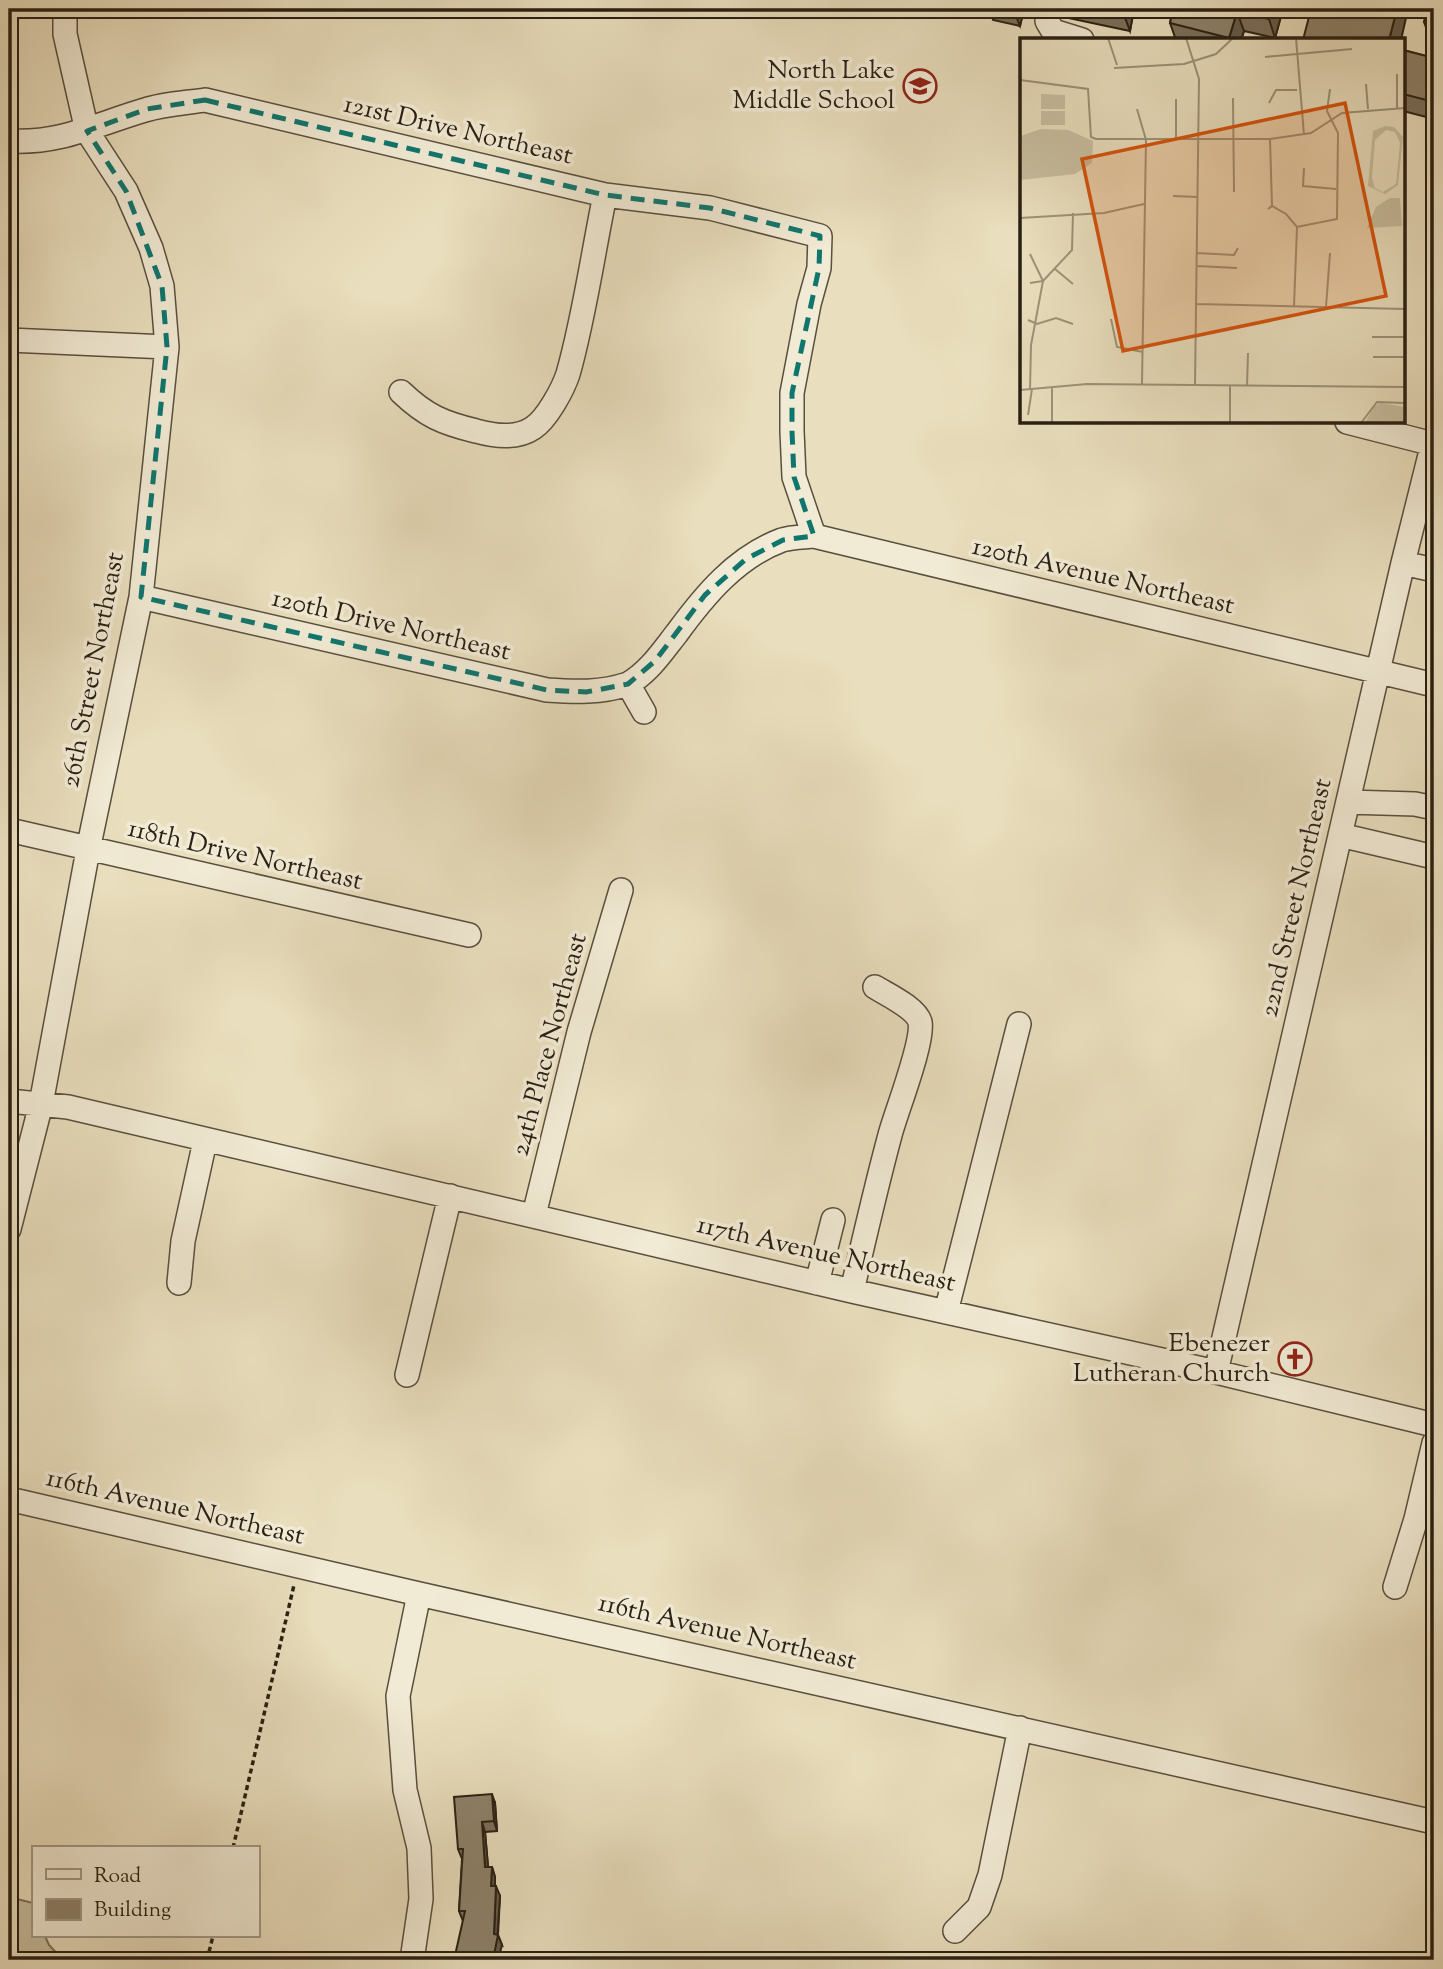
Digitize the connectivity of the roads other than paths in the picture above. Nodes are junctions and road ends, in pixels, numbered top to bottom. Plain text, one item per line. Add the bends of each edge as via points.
1 (65, 9) edge
2 (1048, 9) edge
3 (1075, 38) edge
4 (87, 131) junction
5 (9, 141) edge
6 (605, 195) junction
7 (9, 340) edge
8 (167, 347) junction
9 (401, 392) dead end
10 (1356, 424) edge
11 (1433, 442) edge
12 (1428, 487) edge
13 (814, 536) junction
14 (1403, 563) junction
15 (1434, 570) edge
16 (141, 597) junction
17 (1379, 673) junction
18 (628, 684) junction
19 (1434, 685) edge
20 (643, 712) dead end
21 (1348, 802) junction
22 (1434, 808) edge
23 (9, 830) edge
24 (1340, 835) junction
25 (88, 850) junction
26 (1434, 857) edge
27 (621, 890) dead end
28 (469, 935) dead end
29 (875, 987) dead end
30 (1019, 1024) dead end
31 (9, 1101) edge
32 (41, 1104) junction
33 (205, 1141) junction
34 (450, 1196) junction
35 (534, 1214) junction
36 (833, 1220) dead end
37 (9, 1229) edge
38 (179, 1283) dead end
39 (817, 1283) junction
40 (852, 1291) junction
41 (946, 1312) junction
42 (1216, 1371) junction
43 (407, 1375) dead end
44 (1434, 1426) edge
45 (9, 1499) edge
46 (1395, 1587) dead end
47 (419, 1594) junction
48 (1020, 1728) junction
49 (1434, 1822) edge
50 (956, 1931) dead end
51 (412, 1960) edge

1 - 4 street, 26th Street Northeast via 65,34
2 - 3 street via 1047,21 1053,32
4 - 5 street, 121st Drive Northeast via 59,139
4 - 6 street, 121st Drive Northeast via 147,109 205,100
4 - 8 street, 26th Street Northeast via 126,191 151,248 162,286
6 - 9 street via 567,376 534,428 512,436 454,426 419,410
6 - 13 street, 121st Drive Northeast via 710,208 820,236 819,268 792,393 794,477
7 - 8 street
8 - 16 street, 26th Street Northeast
10 - 11 street
11 - 12 street, 22nd Street Northeast
12 - 14 street, 22nd Street Northeast
13 - 17 street, 120th Avenue Northeast
13 - 18 street via 783,540 746,559 705,595 655,661
14 - 15 street
14 - 17 street, 22nd Street Northeast
16 - 18 street, 120th Drive Northeast via 547,690 586,692
16 - 25 street, 26th Street Northeast
17 - 19 street, 120th Avenue Northeast
17 - 21 street, 22nd Street Northeast
18 - 20 street
21 - 22 street
21 - 24 street, 22nd Street Northeast
23 - 25 street, 118th Drive Northeast
24 - 26 street
24 - 42 street, 22nd Street Northeast via 1264,1187
25 - 28 street, 118th Drive Northeast
25 - 32 street, 26th Street Northeast
27 - 35 street, 24th Place Northeast via 579,1032
29 - 40 street via 914,1010 920,1031
30 - 41 street
31 - 32 street, 117th Avenue Northeast
32 - 33 street, 117th Avenue Northeast
32 - 37 street, 26th Street Northeast
33 - 34 street, 117th Avenue Northeast
33 - 38 street via 183,1241
34 - 35 street, 117th Avenue Northeast
34 - 43 street
35 - 39 street, 117th Avenue Northeast
36 - 39 street
39 - 40 street, 117th Avenue Northeast
40 - 41 street, 117th Avenue Northeast
41 - 42 street, 117th Avenue Northeast
42 - 44 street, 117th Avenue Northeast via 1392,1408
44 - 46 street via 1416,1519
45 - 47 street, 116th Avenue Northeast
47 - 48 street, 116th Avenue Northeast
47 - 51 street via 398,1696 405,1790 419,1847 421,1899
48 - 49 street, 116th Avenue Northeast
48 - 50 street via 990,1875 979,1907

